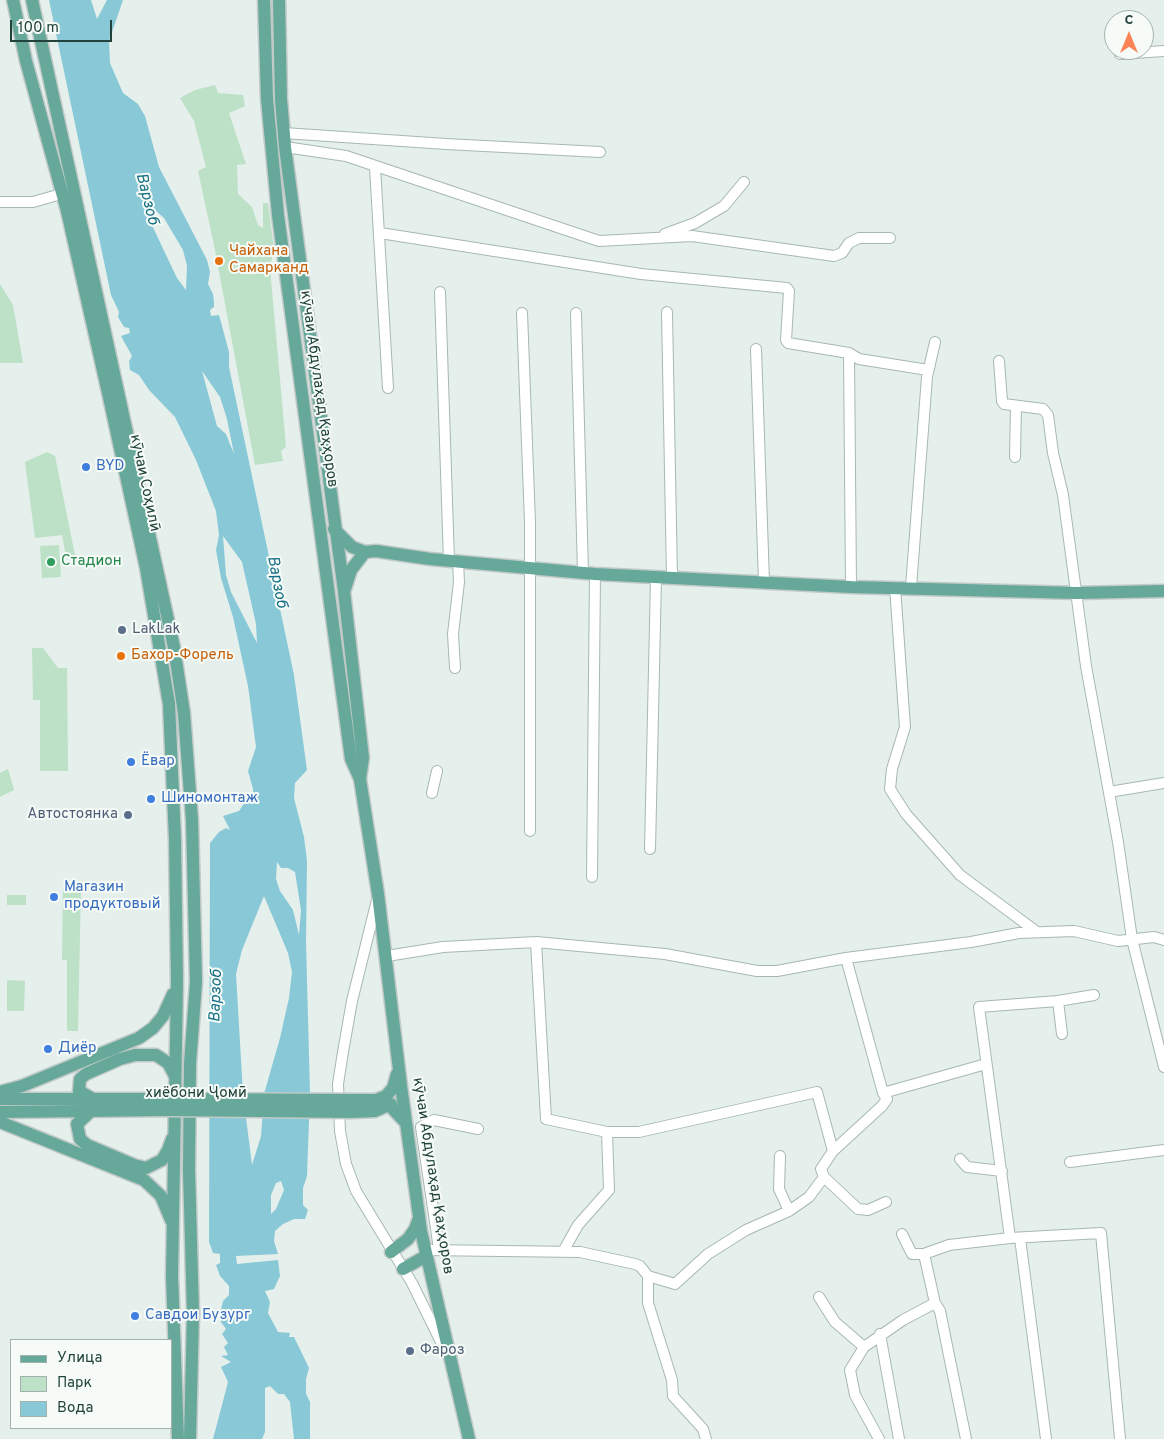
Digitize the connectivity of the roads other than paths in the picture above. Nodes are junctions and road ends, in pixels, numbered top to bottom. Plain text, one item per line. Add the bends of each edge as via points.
1 (13, 0) edge
2 (32, 0) edge
3 (264, 0) edge
4 (279, 0) edge
5 (44, 56) junction
6 (26, 61) junction
7 (284, 133) junction
8 (285, 147) junction
9 (600, 152) dead end
10 (375, 167) junction
11 (744, 182) dead end
12 (67, 192) junction
13 (0, 202) edge
14 (380, 233) junction
15 (655, 238) junction
16 (890, 238) dead end
17 (440, 292) dead end
18 (667, 312) dead end
19 (522, 313) dead end
20 (576, 313) dead end
21 (935, 342) dead end
22 (756, 349) dead end
23 (849, 353) junction
24 (999, 361) dead end
25 (928, 370) junction
26 (388, 388) dead end
27 (1016, 406) junction
28 (1015, 457) dead end
29 (334, 529) junction
30 (365, 552) junction
31 (454, 562) junction
32 (530, 567) junction
33 (589, 573) junction
34 (656, 578) junction
35 (672, 578) junction
36 (764, 582) junction
37 (851, 587) junction
38 (895, 588) junction
39 (911, 588) junction
40 (344, 591) junction
41 (1164, 591) edge
42 (1077, 593) junction
43 (455, 668) dead end
44 (437, 771) dead end
45 (360, 779) junction
46 (1164, 782) edge
47 (1109, 792) junction
48 (432, 793) dead end
49 (530, 831) dead end
50 (193, 838) junction
51 (175, 839) junction
52 (650, 848) dead end
53 (592, 878) dead end
54 (378, 894) junction
55 (1037, 932) junction
56 (1132, 939) junction
57 (1164, 940) edge
58 (536, 942) junction
59 (387, 956) junction
60 (846, 958) junction
61 (177, 982) junction
62 (1094, 995) dead end
63 (1058, 1001) junction
64 (1062, 1034) dead end
65 (1160, 1035) edge
66 (397, 1059) junction
67 (986, 1064) junction
68 (1164, 1067) edge
69 (175, 1076) junction
70 (401, 1086) junction
71 (0, 1092) edge
72 (883, 1094) junction
73 (0, 1098) edge
74 (92, 1105) junction
75 (376, 1106) junction
76 (390, 1106) junction
77 (0, 1112) edge
78 (0, 1122) edge
79 (408, 1125) junction
80 (478, 1129) dead end
81 (174, 1132) junction
82 (607, 1132) junction
83 (1164, 1150) edge
84 (833, 1151) junction
85 (411, 1154) junction
86 (780, 1156) dead end
87 (960, 1159) dead end
88 (1070, 1162) dead end
89 (1002, 1171) junction
90 (824, 1177) junction
91 (886, 1202) dead end
92 (790, 1211) junction
93 (420, 1216) junction
94 (174, 1229) junction
95 (902, 1234) dead end
96 (1015, 1238) junction
97 (439, 1249) junction
98 (564, 1250) junction
99 (391, 1252) junction
100 (426, 1253) junction
101 (924, 1254) junction
102 (403, 1269) junction
103 (648, 1276) junction
104 (819, 1297) dead end
105 (935, 1303) junction
106 (175, 1311) junction
107 (193, 1312) junction
108 (880, 1334) junction
109 (864, 1347) junction
110 (449, 1358) junction
111 (178, 1439) edge
112 (190, 1439) edge
113 (468, 1439) edge
114 (706, 1439) edge
115 (879, 1439) edge
116 (899, 1439) edge
117 (966, 1439) edge
118 (1046, 1439) edge
119 (1120, 1439) edge

1 - 6 main road, кӯчаи Соҳилӣ
2 - 5 main road
3 - 45 main road, кӯчаи Абдулаҳад Қаҳҳоров via 267,99 279,224 351,759
4 - 7 main road, кӯчаи Абдулаҳад Қаҳҳоров
5 - 6 main road
5 - 12 main road
6 - 12 main road, кӯчаи Соҳилӣ
7 - 8 main road, кӯчаи Абдулаҳад Қаҳҳоров
7 - 9 street
8 - 10 street via 346,156
8 - 29 main road, кӯчаи Абдулаҳад Қаҳҳоров
10 - 14 street
10 - 15 street via 599,241
11 - 15 street via 724,206 695,223
12 - 13 street via 34,202
12 - 50 main road via 174,647 185,722
12 - 51 main road, кӯчаи Соҳилӣ via 158,630 169,704
14 - 23 street via 641,274 787,288 786,342
14 - 26 street
15 - 16 street via 692,236 834,256 859,238
17 - 31 street
18 - 35 street
19 - 32 street
20 - 33 street
21 - 25 street
22 - 36 street
23 - 25 street via 860,359
23 - 37 street
24 - 27 street via 1002,401 1008,406
25 - 39 street
27 - 28 street
27 - 42 street via 1043,409 1048,415
29 - 30 main road via 352,548
29 - 40 main road, кӯчаи Абдулаҳад Қаҳҳоров
30 - 31 main road
30 - 40 main road via 351,570
31 - 32 main road
31 - 43 street via 459,582 453,634
32 - 33 main road
32 - 49 street
33 - 34 main road
33 - 53 street
34 - 35 main road
34 - 52 street
35 - 36 main road
36 - 37 main road
37 - 38 main road
38 - 39 main road
38 - 55 street via 905,726 892,769 890,789 906,814 960,875
39 - 42 main road
40 - 45 main road, кӯчаи Абдулаҳад Қаҳҳоров via 363,758
41 - 42 main road
42 - 47 street via 1086,666
44 - 48 street
45 - 54 main road, кӯчаи Абдулаҳад Қаҳҳоров
46 - 47 street
47 - 56 street
50 - 51 main road via 183,834
50 - 107 main road via 196,982 190,1064
51 - 61 main road, кӯчаи Соҳилӣ
54 - 59 main road, кӯчаи Абдулаҳад Қаҳҳоров
54 - 99 street, кӯчаи Абдулаҳад Қаҳҳоров via 346,1035 338,1084 339,1112 346,1164 356,1191
55 - 56 street via 1074,931 1118,941
55 - 60 street
56 - 57 street via 1154,937
56 - 65 street
58 - 59 street via 443,947
58 - 60 street via 665,954 757,971 777,971
58 - 82 street via 544,1116
59 - 66 main road, кӯчаи Абдулаҳад Қаҳҳоров
60 - 72 street
61 - 69 main road, кӯчаи Соҳилӣ
61 - 71 main road via 168,1009 153,1028 139,1038
62 - 63 street
63 - 64 street
63 - 67 street via 979,1007
65 - 68 street
66 - 70 main road, кӯчаи Абдулаҳад Қаҳҳоров
66 - 75 main road via 393,1088
67 - 72 street
67 - 89 street
69 - 74 main road via 168,1063 156,1055 120,1058 80,1079 79,1091
69 - 81 main road, кӯчаи Соҳилӣ
70 - 76 main road
70 - 79 main road, кӯчаи Абдулаҳад Қаҳҳоров
72 - 84 street via 887,1100 882,1106
73 - 74 main road, хиёбони Ҷомӣ
74 - 75 main road, хиёбони Ҷомӣ, bridge
74 - 77 main road, хиёбони Ҷомӣ
74 - 81 main road via 77,1124 80,1139 134,1165 146,1168 162,1160
75 - 76 main road, хиёбони Ҷомӣ
75 - 85 main road via 396,1122
76 - 79 main road, хиёбони Ҷомӣ
78 - 94 main road via 144,1180 161,1196
79 - 85 main road, кӯчаи Абдулаҳад Қаҳҳоров
80 - 97 street via 434,1120 421,1128
81 - 94 main road, кӯчаи Соҳилӣ
82 - 84 street via 640,1132 817,1092
82 - 98 street via 609,1190 578,1225
83 - 88 street
84 - 90 street via 821,1166
85 - 93 main road, кӯчаи Абдулаҳад Қаҳҳоров
86 - 92 street via 779,1189
87 - 89 street via 966,1167
89 - 96 street
90 - 91 street via 862,1211
90 - 92 street
92 - 103 street via 746,1230 708,1254 679,1282 670,1283
93 - 99 main road via 408,1239
93 - 100 main road, кӯчаи Абдулаҳад Қаҳҳоров
94 - 106 main road, кӯчаи Соҳилӣ via 172,1276
95 - 101 street via 912,1254
96 - 101 street via 949,1245
96 - 118 street
96 - 119 street via 1101,1233
97 - 98 street
97 - 100 street
98 - 103 street via 635,1264
99 - 102 street, кӯчаи Абдулаҳад Қаҳҳоров
100 - 102 main road
100 - 110 main road, кӯчаи Абдулаҳад Қаҳҳоров
101 - 105 street
102 - 110 street, кӯчаи Абдулаҳад Қаҳҳоров
103 - 114 street via 648,1303 672,1380 673,1396 703,1429
104 - 109 street via 835,1322
105 - 108 street
105 - 117 street via 940,1311
106 - 107 main road via 185,1315
106 - 111 main road, кӯчаи Соҳилӣ
107 - 112 main road
108 - 109 street
108 - 116 street
109 - 115 street via 850,1370 850,1381
110 - 113 main road

